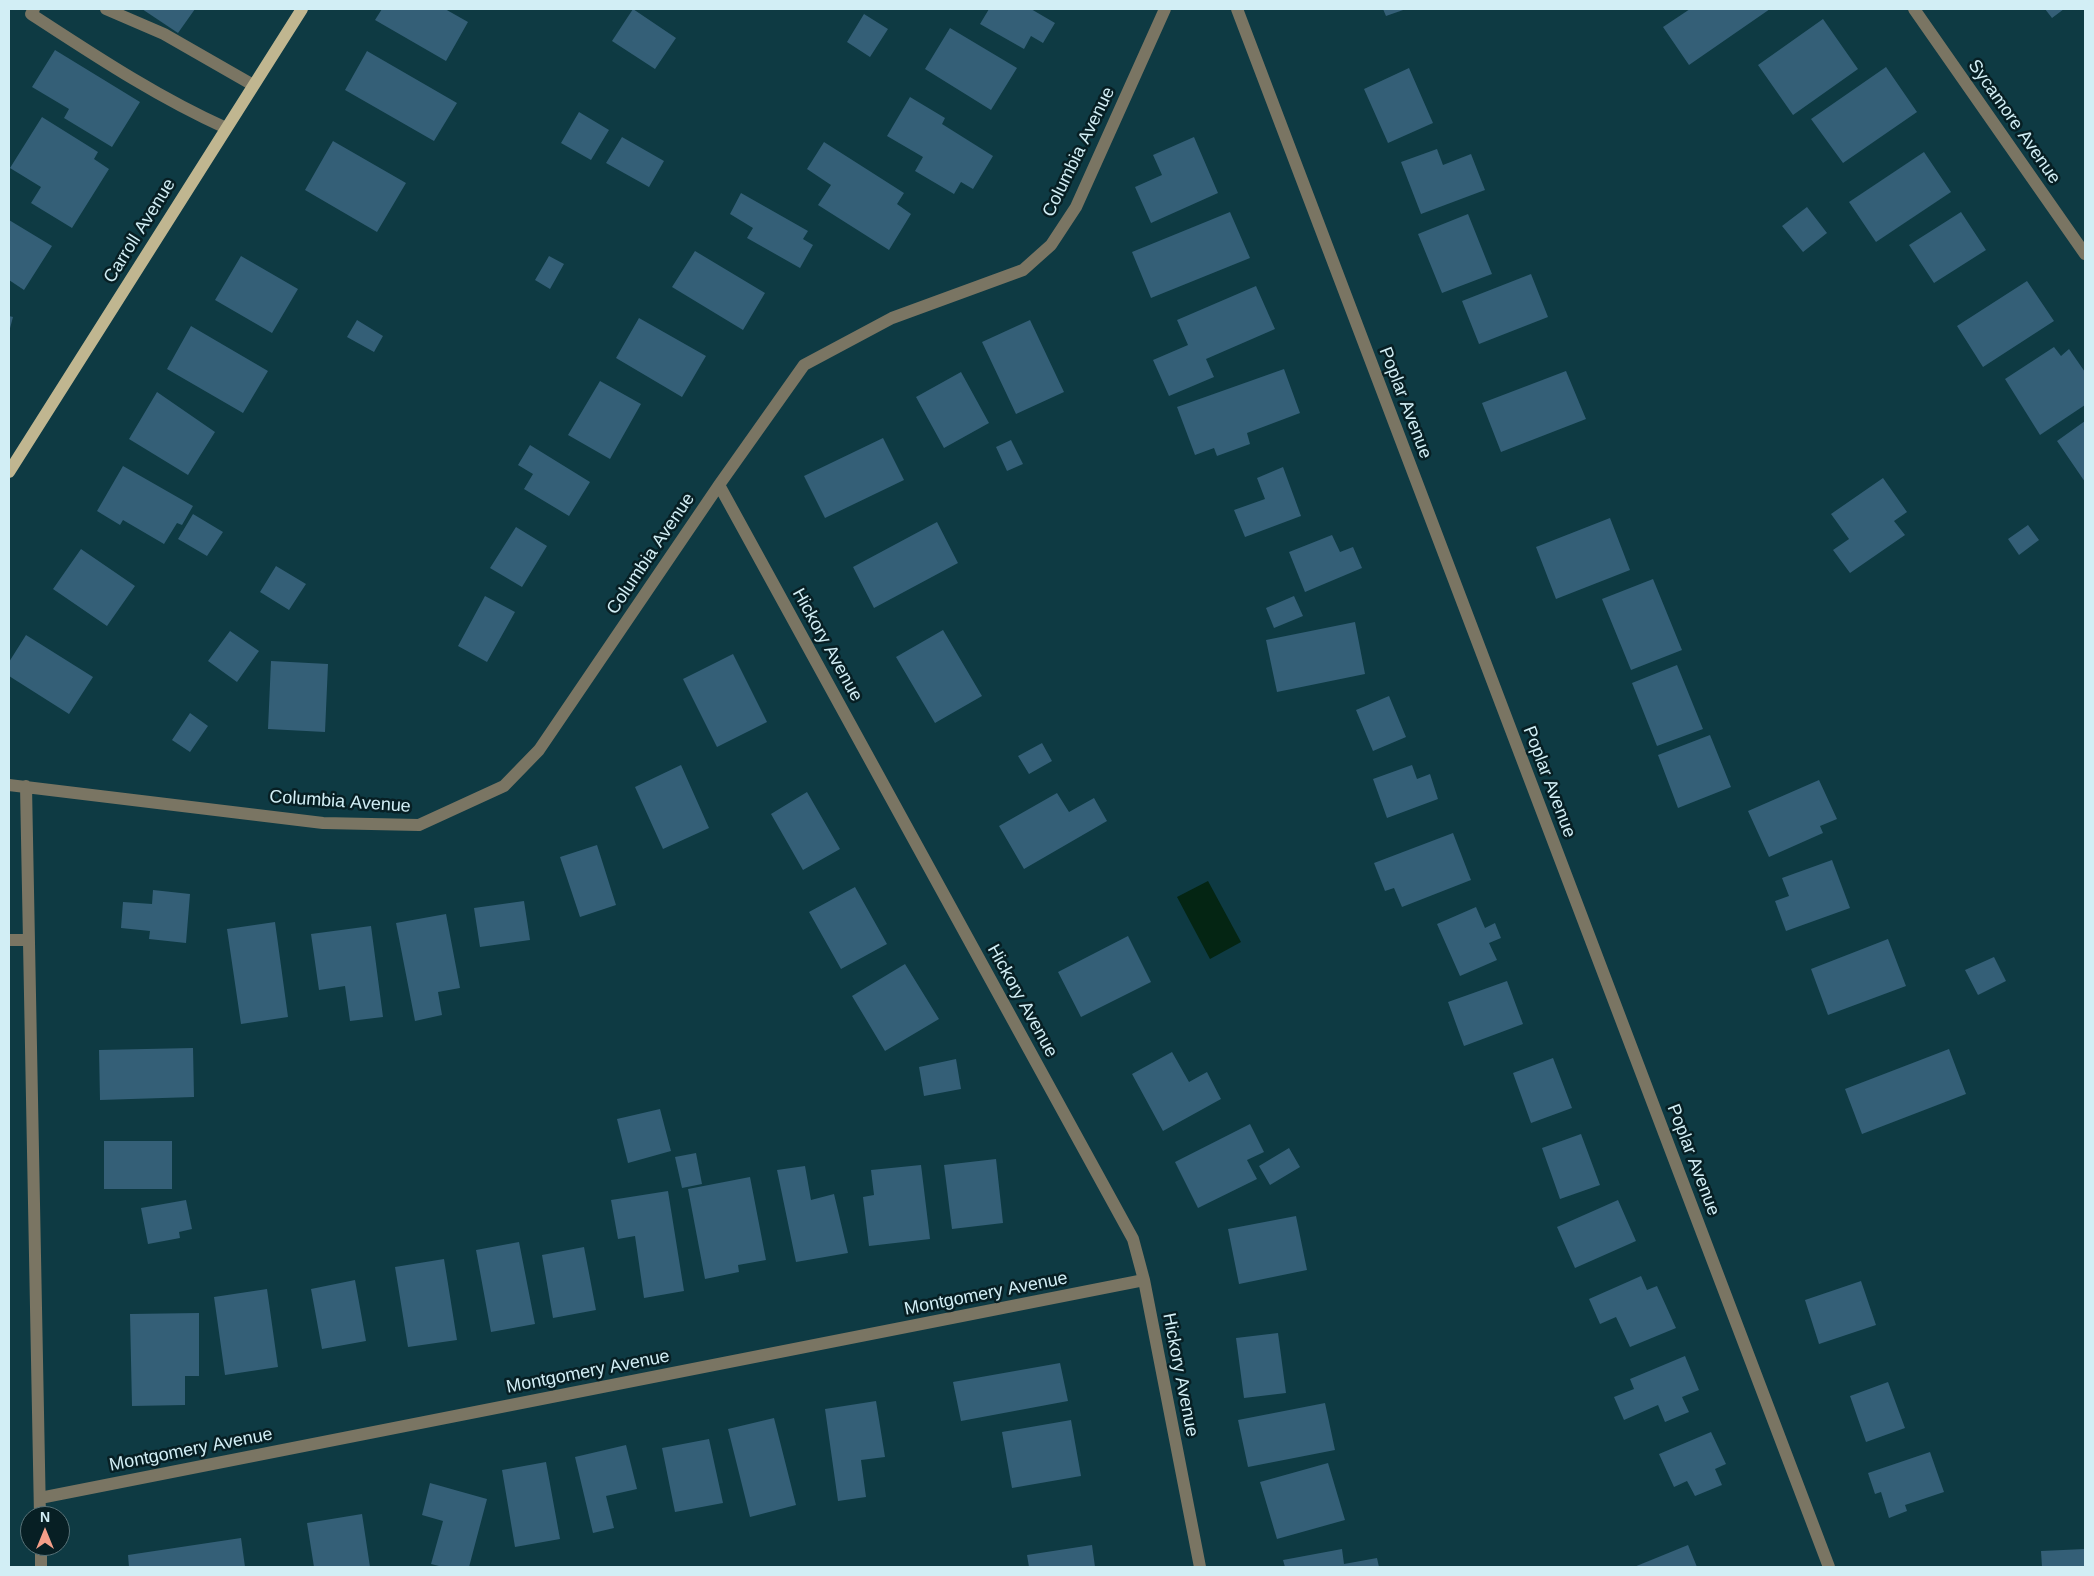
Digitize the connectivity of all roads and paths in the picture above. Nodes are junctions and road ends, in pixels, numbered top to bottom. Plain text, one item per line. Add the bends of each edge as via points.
1 (34, 9) edge
2 (106, 9) edge
3 (302, 9) edge
4 (1165, 9) edge
5 (1236, 9) edge
6 (1914, 9) edge
7 (253, 85) junction
8 (226, 128) junction
9 (2085, 254) edge
10 (9, 472) edge
11 (719, 485) junction
12 (9, 785) edge
13 (26, 786) junction
14 (9, 940) edge
15 (29, 940) junction
16 (1144, 1280) junction
17 (40, 1498) junction
18 (40, 1506) edge
19 (1200, 1567) edge
20 (1829, 1567) edge

1 - 8 street via 31,14 124,75
2 - 7 street via 164,34
3 - 7 main road, Carroll Avenue
4 - 11 street, Columbia Avenue via 1076,207 1051,245 1023,270 892,318 804,365
5 - 20 street, Poplar Avenue
6 - 9 street, Sycamore Avenue
7 - 8 main road, Carroll Avenue
8 - 10 main road, Carroll Avenue
11 - 13 street, Columbia Avenue via 539,750 504,786 419,825 323,822
11 - 16 street, Hickory Avenue via 1133,1239
12 - 13 street, Columbia Avenue
13 - 15 street
14 - 15 street
15 - 17 street
16 - 17 street, Montgomery Avenue
16 - 19 street, Hickory Avenue
17 - 18 street

